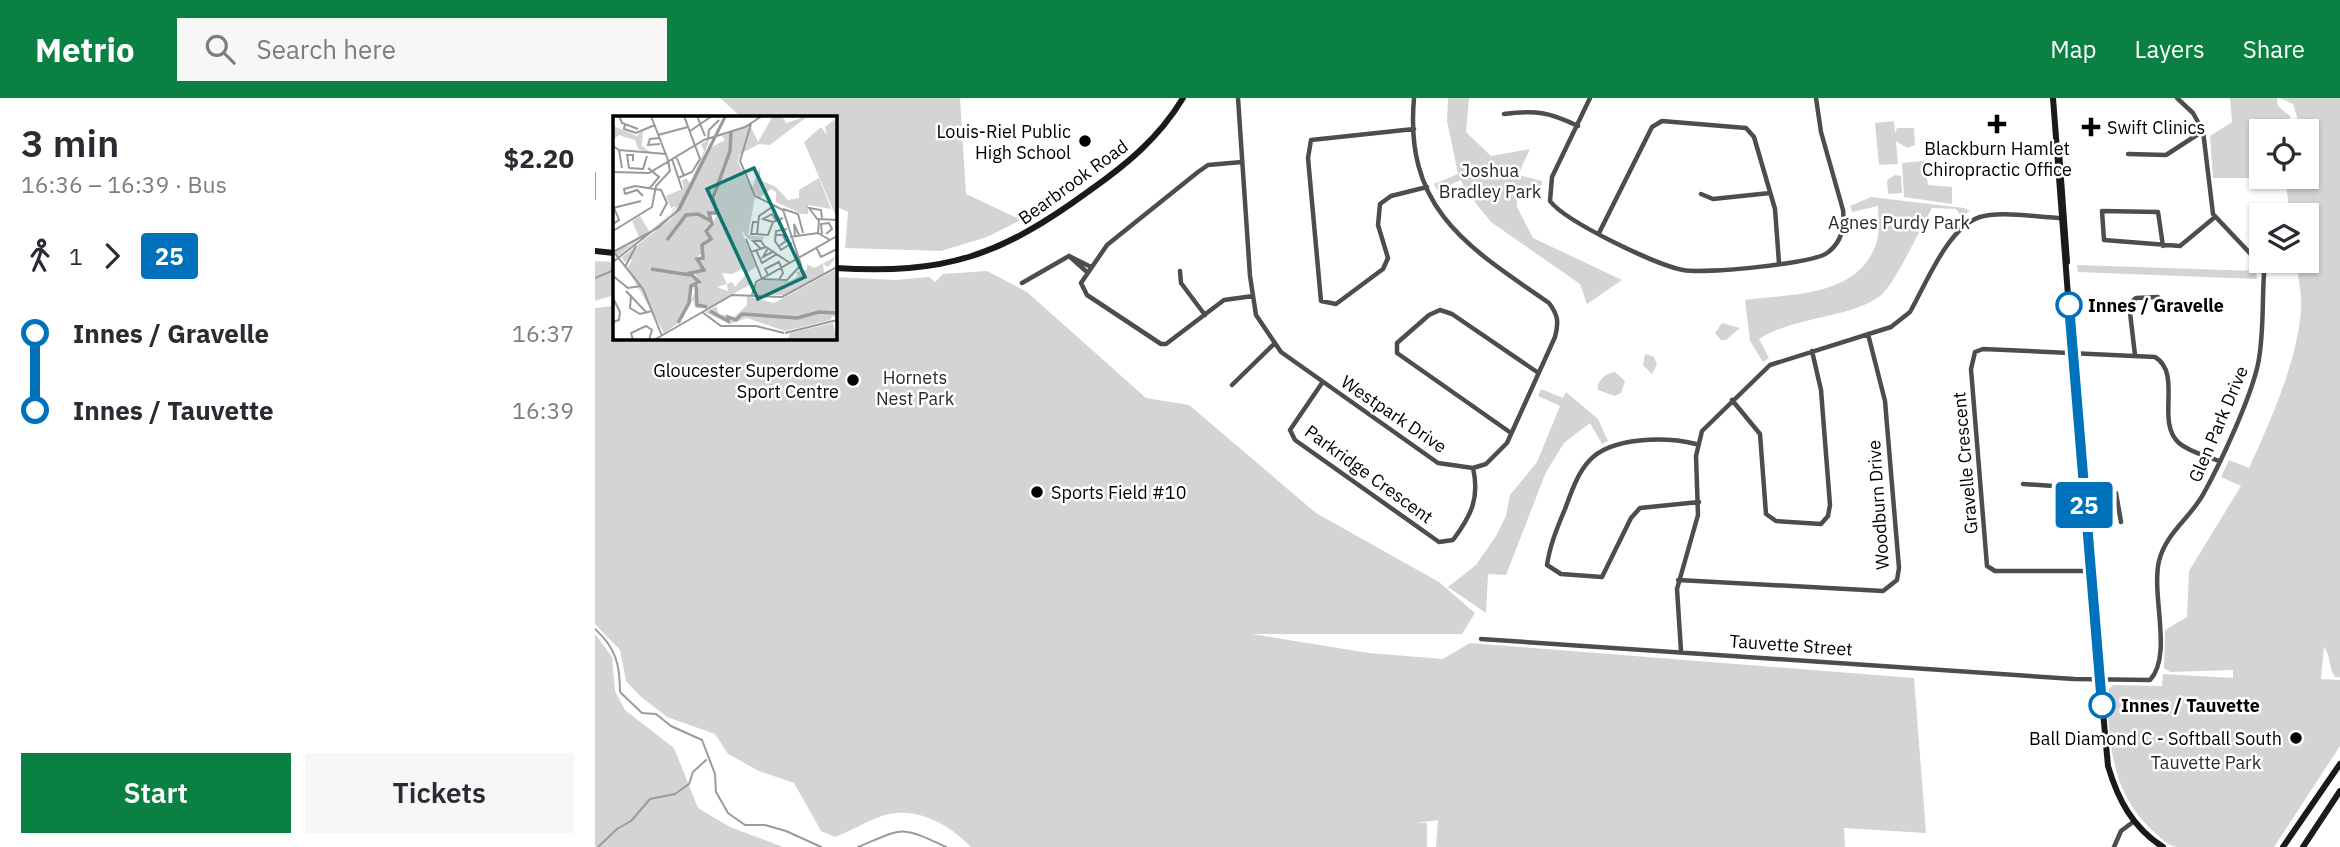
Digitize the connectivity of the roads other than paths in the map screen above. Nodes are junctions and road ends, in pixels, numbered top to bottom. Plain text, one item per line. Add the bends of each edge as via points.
1 (1183, 98) edge
2 (1238, 98) edge
3 (1414, 98) edge
4 (1590, 98) edge
5 (1817, 98) edge
6 (2053, 98) edge
7 (2177, 98) edge
8 (1504, 114) dead end
9 (1578, 125) junction
10 (1414, 129) junction
11 (2203, 131) junction
12 (2127, 154) dead end
13 (1242, 162) junction
14 (1427, 187) junction
15 (1770, 193) junction
16 (1701, 194) dead end
17 (2215, 217) junction
18 (2063, 218) junction
19 (1599, 233) junction
20 (2163, 246) junction
21 (595, 251) edge
22 (613, 253) edge
23 (1779, 263) junction
24 (837, 268) edge
25 (1089, 269) junction
26 (1180, 271) dead end
27 (1023, 283) dead end
28 (1253, 296) junction
29 (2158, 297) dead end
30 (1205, 315) junction
31 (1868, 334) junction
32 (1274, 344) junction
33 (1812, 351) junction
34 (2073, 354) junction
35 (2135, 355) junction
36 (1538, 372) junction
37 (1322, 383) junction
38 (1232, 385) dead end
39 (1733, 400) junction
40 (1511, 433) junction
41 (1696, 444) junction
42 (2219, 461) junction
43 (1473, 468) junction
44 (2023, 484) dead end
45 (2082, 490) junction
46 (1699, 502) junction
47 (2121, 522) dead end
48 (2090, 571) junction
49 (1678, 580) junction
50 (1481, 639) dead end
51 (1681, 651) junction
52 (2099, 680) junction
53 (2340, 764) edge
54 (2340, 791) edge
55 (2133, 822) junction
56 (2114, 847) edge
57 (2163, 847) edge
58 (2283, 847) edge
59 (2303, 847) edge

1 - 24 street, Bearbrook Road via 1147,146 1016,240 942,265
2 - 13 street, Westpark Drive
3 - 10 street
4 - 9 street
5 - 23 street via 1821,132 1845,222 1835,246 1826,254
6 - 18 street
7 - 11 street
8 - 9 street via 1551,113
9 - 19 street via 1552,177 1550,201 1568,218
10 - 14 street
10 - 14 street via 1311,140 1308,158 1321,301 1336,304 1383,270 1388,258 1378,225 1380,204 1391,196
11 - 12 street via 2166,155
11 - 17 street
13 - 25 street via 1208,165 1107,245
13 - 28 street, Westpark Drive
14 - 36 street via 1444,220 1470,248 1557,313 1559,325
15 - 16 street via 1713,199
15 - 19 street via 1754,137 1746,128 1662,121 1645,137
15 - 23 street
17 - 20 street via 2187,243
17 - 42 street, Glen Park Drive via 2262,265 2264,274 2258,367
18 - 31 street via 1991,215 1969,222 1951,240 1910,312 1891,327
18 - 34 street
19 - 23 street via 1681,270
20 - 20 street via 2104,240 2102,211 2158,212
21 - 22 street
25 - 27 street via 1069,256
25 - 30 street via 1081,283 1083,291 1161,344
26 - 30 street via 1181,284
28 - 30 street via 1224,300
28 - 32 street, Westpark Drive via 1259,323
29 - 35 street via 2136,298 2129,304
31 - 33 street
31 - 49 street, Woodburn Drive via 1885,401 1899,568 1896,580 1884,590
32 - 37 street, Westpark Drive
32 - 38 street
33 - 39 street via 1770,365
33 - 39 street via 1821,390 1830,505 1821,524 1776,521 1766,514 1760,434
34 - 35 street
34 - 45 street
34 - 48 street, Gravelle Crescent via 1983,349 1975,352 1971,369 1987,566 1996,571
35 - 42 street via 2155,357 2166,370 2172,435 2180,445
36 - 40 street
36 - 40 street via 1440,310 1397,343 1397,353
37 - 43 street, Westpark Drive via 1438,463
37 - 43 street, Parkridge Crescent via 1290,430 1295,440 1439,542 1453,540 1471,514 1476,498
39 - 41 street via 1710,421
40 - 43 street via 1498,455
41 - 46 street
41 - 46 street via 1675,440 1623,444 1599,452 1577,479 1547,565 1561,574 1602,577 1640,508
42 - 52 street, Glen Park Drive via 2204,494 2169,536 2159,559 2155,584 2161,655 2155,675 2150,680
44 - 45 street
45 - 47 street via 2116,493
45 - 48 street
46 - 49 street
48 - 52 street
49 - 51 street
50 - 51 street, Tauvette Street
51 - 52 street, Tauvette Street
52 - 55 street via 2108,766
53 - 58 street
54 - 59 street
55 - 56 street via 2121,831
55 - 57 street

